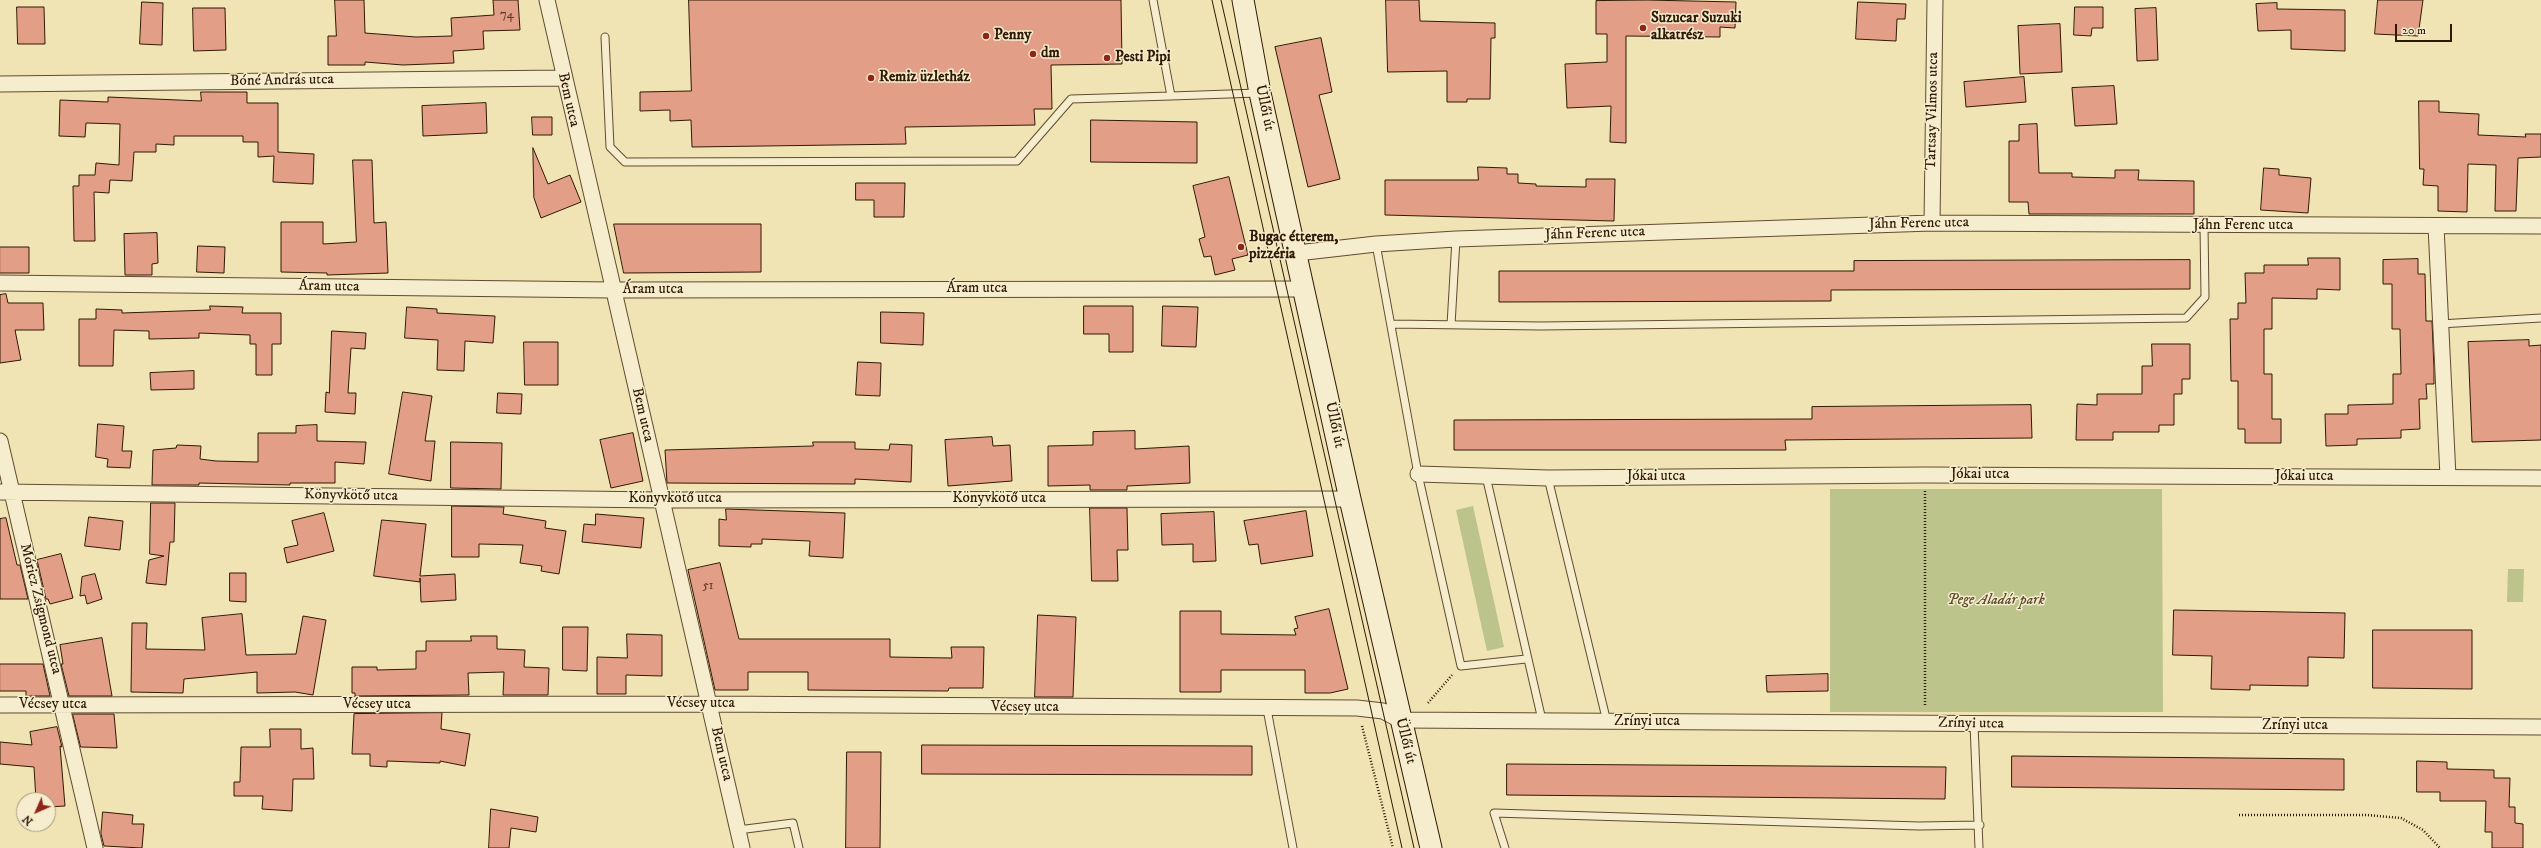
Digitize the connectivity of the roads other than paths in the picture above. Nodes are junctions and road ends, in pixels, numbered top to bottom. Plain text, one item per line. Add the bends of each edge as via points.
1 (547, 0) edge
2 (1153, 0) edge
3 (1243, 0) edge
4 (1934, 0) edge
5 (604, 37) dead end
6 (563, 78) junction
7 (0, 84) edge
8 (1260, 93) junction
9 (1171, 96) junction
10 (1932, 223) junction
11 (2204, 226) junction
12 (2436, 226) junction
13 (2541, 226) edge
14 (1456, 239) junction
15 (1376, 244) junction
16 (1298, 253) junction
17 (0, 283) edge
18 (1305, 289) junction
19 (612, 290) junction
20 (2541, 318) edge
21 (1391, 324) junction
22 (2440, 324) junction
23 (1451, 325) junction
24 (0, 441) edge
25 (1418, 474) junction
26 (1486, 476) junction
27 (2448, 477) junction
28 (1548, 478) junction
29 (2541, 478) edge
30 (6, 492) edge
31 (1350, 499) junction
32 (661, 500) junction
33 (1526, 659) junction
34 (710, 704) junction
35 (0, 705) edge
36 (63, 705) junction
37 (1267, 709) junction
38 (1407, 720) junction
39 (1542, 720) junction
40 (1607, 722) junction
41 (1974, 724) junction
42 (2541, 727) edge
43 (1980, 825) junction
44 (738, 830) junction
45 (95, 848) edge
46 (742, 848) edge
47 (799, 848) edge
48 (1293, 848) edge
49 (1431, 848) edge
50 (1505, 848) edge
51 (1979, 848) edge

1 - 6 street, Bem utca
2 - 9 lane
3 - 8 main road, Üllői út
4 - 10 street, Tartsay Vilmos utca
5 - 9 lane via 610,147 625,162 1017,161 1072,99
6 - 7 street, Bóné András utca
6 - 19 street, Bem utca
8 - 9 lane
8 - 16 main road, Üllői út
10 - 11 street, Jáhn Ferenc utca
10 - 14 street, Jáhn Ferenc utca
11 - 12 street, Jáhn Ferenc utca
11 - 23 lane via 2205,297 2186,318
12 - 13 street, Jáhn Ferenc utca
12 - 22 street
14 - 15 street, Jáhn Ferenc utca
14 - 23 lane
15 - 16 street, Jáhn Ferenc utca
15 - 21 lane
16 - 18 main road, Üllői út
17 - 19 street, Áram utca
18 - 19 street, Áram utca
18 - 31 main road, Üllői út
19 - 32 street, Bem utca
20 - 22 lane
21 - 23 lane
21 - 25 lane
22 - 27 street
24 - 30 street, Móricz Zsigmond utca
25 - 26 street, Jókai utca
25 - 33 lane via 1461,666
26 - 28 street, Jókai utca
26 - 33 lane
27 - 28 street, Jókai utca via 1925,474
27 - 29 street, Jókai utca
28 - 40 lane
30 - 32 street, Könyvkötő utca
30 - 36 street, Móricz Zsigmond utca
31 - 32 street, Könyvkötő utca
31 - 38 main road, Üllői út
32 - 34 street, Bem utca
33 - 39 lane
34 - 36 street, Vécsey utca
34 - 37 street, Vécsey utca
34 - 44 street, Bem utca
35 - 36 street, Vécsey utca
36 - 45 street, Móricz Zsigmond utca
37 - 38 street, Vécsey utca via 1357,708 1383,711
37 - 48 lane
38 - 39 street, Zrínyi utca
38 - 49 main road, Üllői út
39 - 40 street, Zrínyi utca
40 - 41 street, Zrínyi utca
41 - 42 street, Zrínyi utca
41 - 43 lane
43 - 50 lane via 1919,826 1494,813
43 - 51 lane
44 - 46 street, Bem utca
44 - 47 lane via 793,823

